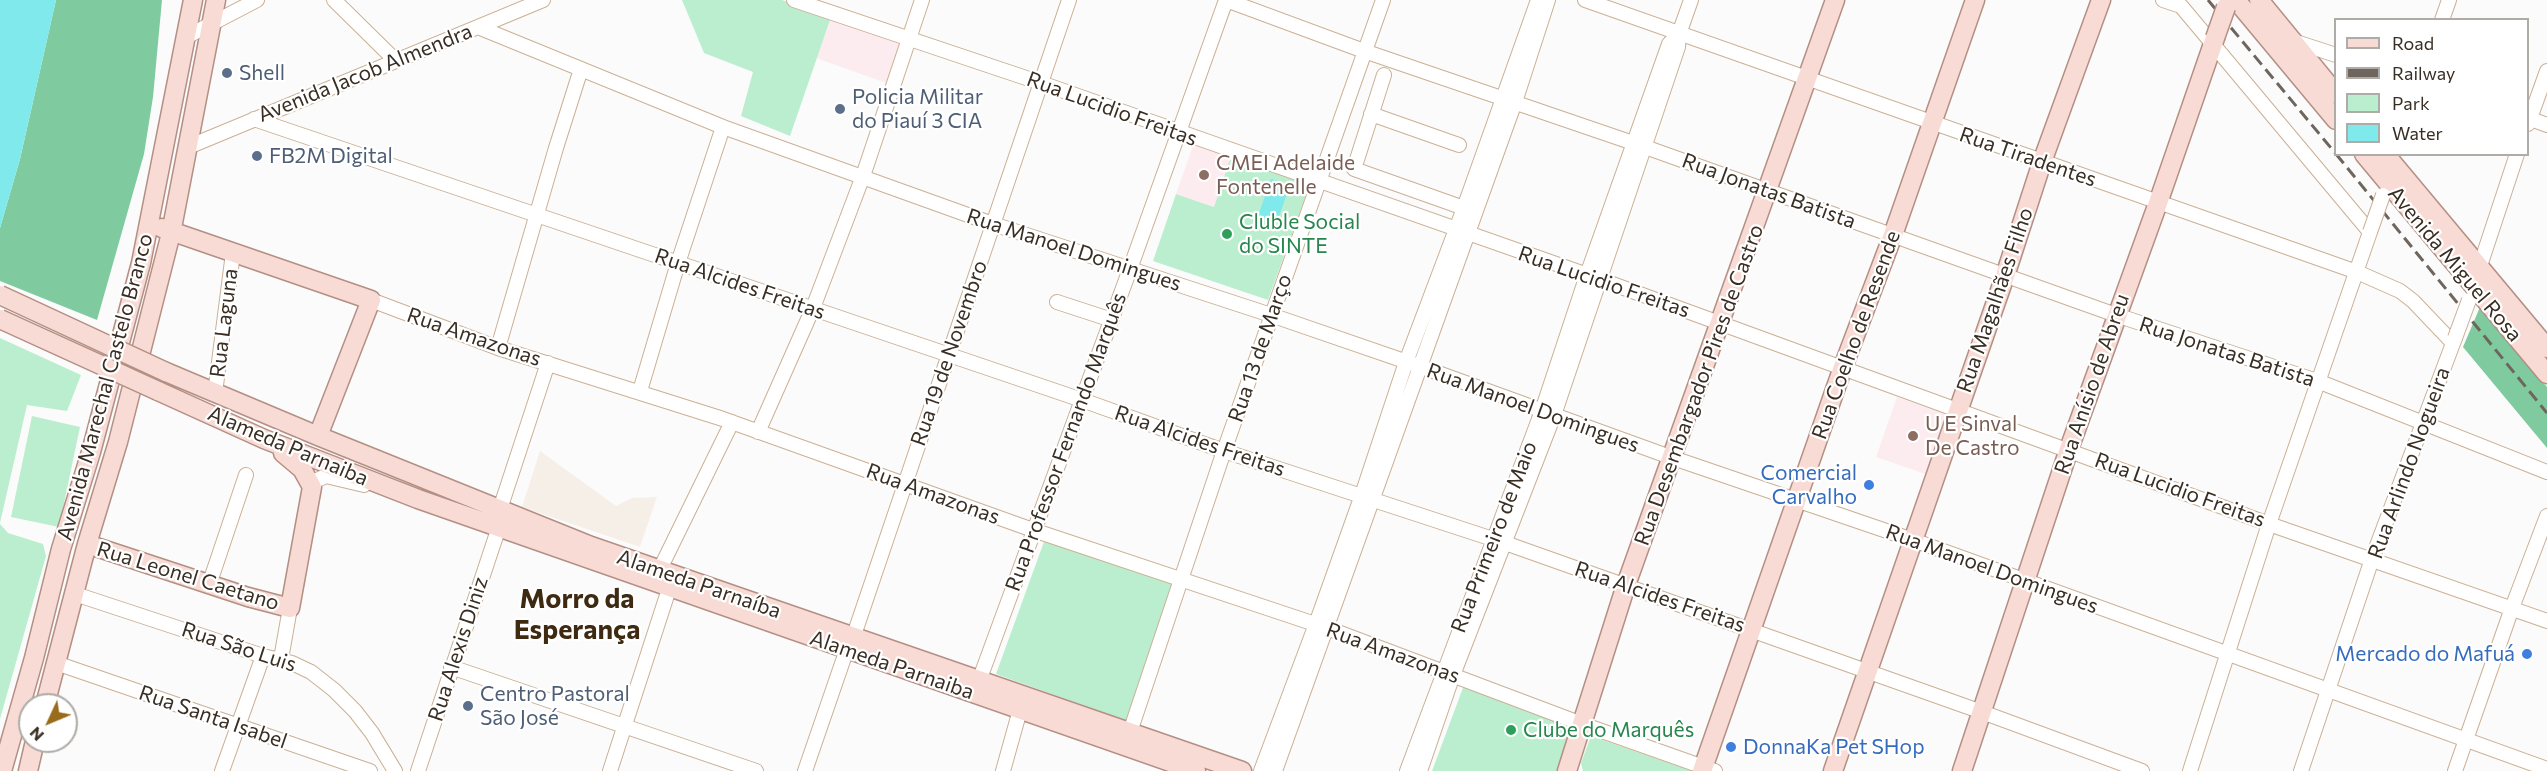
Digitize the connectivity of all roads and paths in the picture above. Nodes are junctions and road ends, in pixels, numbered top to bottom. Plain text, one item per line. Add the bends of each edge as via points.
1 (193, 0) edge
2 (216, 0) edge
3 (257, 0) edge
4 (334, 0) edge
5 (543, 0) edge
6 (794, 0) edge
7 (922, 0) edge
8 (1069, 0) edge
9 (1226, 0) edge
10 (1383, 0) edge
11 (1538, 0) edge
12 (1548, 0) edge
13 (1585, 0) edge
14 (1691, 0) edge
15 (1835, 0) edge
16 (1975, 0) edge
17 (2101, 0) edge
18 (2163, 0) edge
19 (2259, 0) edge
20 (2449, 0) edge
21 (2230, 2) edge
22 (2178, 3) edge
23 (504, 16) junction
24 (2443, 18) edge
25 (211, 24) junction
26 (478, 27) junction
27 (1679, 34) junction
28 (186, 37) junction
29 (909, 39) junction
30 (2293, 41) junction
31 (2214, 42) junction
32 (520, 45) junction
33 (1364, 51) junction
34 (2334, 54) edge
35 (395, 60) junction
36 (582, 69) junction
37 (2547, 71) edge
38 (1384, 75) dead end
39 (1808, 80) junction
40 (1041, 83) junction
41 (2334, 92) edge
42 (1508, 101) junction
43 (1371, 114) junction
44 (2529, 117) edge
45 (2334, 118) edge
46 (254, 119) junction
47 (2529, 120) edge
48 (1930, 122) junction
49 (2547, 125) edge
50 (723, 127) junction
51 (1179, 132) junction
52 (1460, 145) dead end
53 (1640, 145) junction
54 (188, 147) junction
55 (2365, 156) edge
56 (2516, 156) edge
57 (2392, 158) edge
58 (2042, 162) junction
59 (863, 176) junction
60 (1318, 181) junction
61 (2385, 189) junction
62 (1768, 191) junction
63 (2158, 203) junction
64 (1464, 208) junction
65 (538, 215) junction
66 (150, 222) junction
67 (993, 224) junction
68 (1461, 232) junction
69 (2370, 232) junction
70 (171, 233) junction
71 (1893, 235) junction
72 (233, 252) junction
73 (678, 263) junction
74 (2479, 267) junction
75 (1130, 269) junction
76 (2357, 272) junction
77 (2005, 276) junction
78 (1593, 277) junction
79 (2471, 293) junction
80 (0, 296) edge
81 (371, 300) junction
82 (1057, 302) dead end
83 (813, 308) junction
84 (1271, 315) junction
85 (2116, 315) junction
86 (0, 319) edge
87 (1112, 320) junction
88 (1721, 323) junction
89 (2541, 335) edge
90 (2454, 341) junction
91 (498, 348) junction
92 (2547, 348) edge
93 (948, 354) junction
94 (548, 363) junction
95 (1412, 364) junction
96 (1843, 367) junction
97 (2547, 374) edge
98 (2320, 382) junction
99 (640, 391) junction
100 (215, 393) junction
101 (1082, 400) junction
102 (1958, 410) junction
103 (1548, 413) junction
104 (101, 416) junction
105 (2422, 421) junction
106 (732, 422) junction
107 (123, 423) junction
108 (758, 432) junction
109 (318, 436) junction
110 (264, 439) junction
111 (2069, 449) junction
112 (1224, 451) junction
113 (1673, 458) junction
114 (2547, 472) edge
115 (246, 475) dead end
116 (905, 484) junction
117 (312, 487) junction
118 (1368, 497) junction
119 (418, 499) junction
120 (1798, 500) junction
121 (500, 509) junction
122 (2547, 516) edge
123 (2269, 524) junction
124 (499, 527) junction
125 (1033, 530) junction
126 (1913, 540) junction
127 (1499, 541) junction
128 (87, 544) junction
129 (2372, 559) junction
130 (660, 570) junction
131 (1182, 578) junction
132 (2025, 581) junction
133 (209, 585) junction
134 (1626, 585) junction
135 (669, 588) junction
136 (75, 594) junction
137 (290, 608) junction
138 (2511, 608) junction
139 (2547, 621) edge
140 (1322, 626) junction
141 (1751, 630) junction
142 (850, 643) junction
143 (2228, 655) junction
144 (263, 656) junction
145 (281, 659) junction
146 (56, 663) junction
147 (451, 668) junction
148 (1867, 671) junction
149 (1448, 673) junction
150 (979, 681) junction
151 (2328, 688) junction
152 (48, 693) edge
153 (1020, 710) junction
154 (1982, 712) junction
155 (1582, 724) junction
156 (625, 725) junction
157 (238, 726) junction
158 (1130, 732) junction
159 (13, 735) junction
160 (18, 737) edge
161 (2466, 739) junction
162 (32, 753) edge
163 (1193, 765) edge
164 (2547, 769) edge
165 (1413, 770) edge
166 (1707, 770) edge
167 (2, 771) edge
168 (28, 771) edge
169 (222, 771) edge
170 (370, 771) edge
171 (395, 771) edge
172 (418, 771) edge
173 (610, 771) edge
174 (756, 771) edge
175 (805, 771) edge
176 (1003, 771) edge
177 (1242, 771) edge
178 (1261, 771) edge
179 (1275, 771) edge
180 (1567, 771) edge
181 (1833, 771) edge
182 (1962, 771) edge
183 (2142, 771) edge
184 (2190, 771) edge
185 (2301, 771) edge
186 (2455, 771) edge

1 - 28 main road, Avenida Marechal Castelo Branco
2 - 25 main road, Avenida Marechal Castelo Branco
3 - 25 street
4 - 35 street
5 - 23 street, Avenida Jacob Almendra
6 - 29 street, Rua Lucidio Freitas
7 - 29 street
8 - 40 street, Rua 19 de Novembro
9 - 33 street, Rua Jonatas Batista
9 - 51 street, Rua Professor Fernando Marquês
10 - 33 street, Rua 13 de Março
11 - 42 street
12 - 42 street
13 - 27 street, Rua Tiradentes
14 - 27 street, Rua Primeiro de Maio
15 - 39 main road, Rua Desembargador Pires de Castro
16 - 48 main road, Rua Coelho de Resende
17 - 58 main road, Rua Magalhães Filho
18 - 22 street
19 - 30 main road
20 - 24 street
21 - 31 main road, Rua Anísio de Abreu, bridge
21 - 45 main road
22 - 31 street
23 - 26 street, Avenida Jacob Almendra
23 - 32 street via 506,29
25 - 28 street
25 - 54 main road, Avenida Marechal Castelo Branco
26 - 32 street, Rua Manoel Domingues
26 - 35 street, Avenida Jacob Almendra
27 - 39 street, Rua Tiradentes
27 - 53 street, Rua Primeiro de Maio via 1678,47
28 - 66 main road, Avenida Marechal Castelo Branco
29 - 40 street, Rua Lucidio Freitas
29 - 59 street
30 - 34 street
30 - 41 main road
31 - 63 main road, Rua Anísio de Abreu
31 - 69 street
32 - 36 street, Rua Manoel Domingues
33 - 42 street, Rua Jonatas Batista
33 - 60 street, Rua 13 de Março
35 - 46 street, Avenida Jacob Almendra
36 - 50 street, Rua Manoel Domingues
36 - 65 street
37 - 44 street
38 - 43 street
39 - 48 street, Rua Tiradentes
39 - 62 main road, Rua Desembargador Pires de Castro
40 - 51 street, Rua Lucidio Freitas
40 - 67 street, Rua 19 de Novembro
42 - 53 street, Rua Jonatas Batista
42 - 64 street
42 - 68 street
43 - 52 street
43 - 64 street via 1355,170
46 - 54 street, Avenida Jacob Almendra
46 - 65 street, Rua Alcides Freitas
47 - 49 street
48 - 58 street, Rua Tiradentes
48 - 71 main road, Rua Coelho de Resende
50 - 59 street, Rua Manoel Domingues
50 - 73 street
51 - 60 street, Rua Lucidio Freitas
51 - 75 street, Rua Professor Fernando Marquês
53 - 62 street, Rua Jonatas Batista
53 - 78 street, Rua Primeiro de Maio
54 - 70 main road, Avenida Marechal Castelo Branco
55 - 61 main road, Avenida Miguel Rosa
56 - 74 street, Rua Arlindo Nogueira
57 - 61 street
57 - 74 main road, Avenida Miguel Rosa
58 - 63 street, Rua Tiradentes
58 - 77 main road, Rua Magalhães Filho
59 - 67 street, Rua Manoel Domingues
59 - 83 street
60 - 68 street, Rua Lucidio Freitas
60 - 84 street, Rua 13 de Março
61 - 69 street, bridge
61 - 79 main road, Avenida Miguel Rosa
62 - 71 street, Rua Jonatas Batista
62 - 88 main road, Rua Desembargador Pires de Castro
63 - 76 street, Rua Tiradentes
63 - 85 main road, Rua Anísio de Abreu
64 - 68 street
65 - 73 street, Rua Alcides Freitas
65 - 91 street
66 - 70 main road, Rua Amazonas
66 - 104 main road, Avenida Marechal Castelo Branco
67 - 75 street, Rua Manoel Domingues
67 - 93 street, Rua 19 de Novembro
68 - 78 street, Rua Lucidio Freitas
68 - 95 street
69 - 76 street
70 - 72 main road, Rua Amazonas
70 - 107 main road, Avenida Marechal Castelo Branco
71 - 77 street, Rua Jonatas Batista
71 - 96 main road, Rua Coelho de Resende
72 - 81 main road, Rua Amazonas
72 - 100 street, Rua Laguna
73 - 83 street, Rua Alcides Freitas
73 - 99 street
74 - 79 street, Rua Arlindo Nogueira
74 - 89 main road, Avenida Miguel Rosa
75 - 84 street, Rua Manoel Domingues
75 - 87 street, Rua Professor Fernando Marquês
76 - 90 street, Rua Tiradentes via 2400,291
76 - 98 street
77 - 85 street, Rua Jonatas Batista
77 - 102 main road, Rua Magalhães Filho
78 - 88 street, Rua Lucidio Freitas
78 - 103 street, Rua Primeiro de Maio
79 - 90 street, Rua Arlindo Nogueira, bridge
79 - 97 main road, Avenida Miguel Rosa
80 - 100 main road, Alameda Parnaíba, bridge
81 - 91 street, Rua Amazonas
81 - 109 main road
82 - 87 street
83 - 93 street, Rua Alcides Freitas
83 - 108 street
84 - 95 street, Rua Manoel Domingues
84 - 112 street, Rua 13 de Março
85 - 98 street, Rua Jonatas Batista
85 - 111 main road, Rua Anísio de Abreu
86 - 110 main road, Alameda Parnaiba, bridge
87 - 101 street, Rua Professor Fernando Marquês
88 - 96 street, Rua Lucidio Freitas
88 - 113 main road, Rua Desembargador Pires de Castro
89 - 92 main road, Avenida Miguel Rosa
90 - 105 street, Rua Arlindo Nogueira
91 - 94 street, Rua Amazonas
93 - 101 street, Rua Alcides Freitas
93 - 116 street, Rua 19 de Novembro
94 - 99 street, Rua Amazonas
94 - 121 street
95 - 103 street, Rua Manoel Domingues
95 - 118 street
96 - 102 street, Rua Lucidio Freitas
96 - 120 main road, Rua Coelho de Resende
98 - 105 street, Rua Jonatas Batista
98 - 123 street
99 - 106 street, Rua Amazonas
100 - 109 main road, Alameda Parnaíba
101 - 112 street, Rua Alcides Freitas
101 - 125 street, Rua Professor Fernando Marquês
102 - 111 street, Rua Lucidio Freitas
102 - 126 main road, Rua Magalhães Filho
103 - 113 street, Rua Manoel Domingues
103 - 127 street, Rua Primeiro de Maio
104 - 107 main road
104 - 159 main road, Avenida Marechal Castelo Branco via 61,549
105 - 114 street, Rua Jonatas Batista
105 - 129 street, Rua Arlindo Nogueira
106 - 108 street, Rua Amazonas
106 - 130 street
107 - 128 main road, Avenida Marechal Castelo Branco
108 - 116 street, Rua Amazonas
109 - 121 main road, Alameda Parnaíba
110 - 117 main road via 302,469
110 - 119 main road, Alameda Parnaiba
111 - 123 street, Rua Lucidio Freitas
111 - 132 main road, Rua Anísio de Abreu
112 - 118 street, Rua Alcides Freitas
112 - 131 street, Rua 13 de Março
113 - 120 street, Rua Manoel Domingues
113 - 134 main road, Rua Desembargador Pires de Castro
115 - 133 street
116 - 125 street, Rua Amazonas
116 - 142 street, Rua 19 de Novembro
117 - 119 street, Alameda Parnaiba via 326,476
117 - 137 main road
118 - 127 street, Rua Alcides Freitas
118 - 140 street
119 - 124 main road, Alameda Parnaiba
120 - 126 street, Rua Manoel Domingues
120 - 141 main road, Rua Coelho de Resende
121 - 130 main road, Alameda Parnaíba
122 - 138 street
123 - 129 street, Rua Lucidio Freitas
123 - 143 street
124 - 135 main road, Alameda Parnaiba
124 - 147 street, Rua Alexis Diniz
125 - 131 street, Rua Amazonas
125 - 150 street, Rua Professor Fernando Marquês
126 - 132 street, Rua Manoel Domingues
126 - 148 main road, Rua Magalhães Filho
127 - 134 street, Rua Alcides Freitas
127 - 149 street, Rua Primeiro de Maio
128 - 133 main road, Rua Leonel Caetano
128 - 136 main road, Avenida Marechal Castelo Branco
129 - 138 street, Rua Lucidio Freitas
129 - 151 street, Rua Arlindo Nogueira
130 - 142 main road, Alameda Parnaíba
131 - 140 street, Rua Amazonas
131 - 158 street, Rua 13 de Março
132 - 143 street, Rua Manoel Domingues
132 - 154 main road, Rua Anísio de Abreu
133 - 137 main road, Rua Leonel Caetano
134 - 141 street, Rua Alcides Freitas
134 - 155 main road, Rua Desembargador Pires de Castro
135 - 142 main road, Alameda Parnaiba
135 - 156 street
136 - 144 street, Rua São Luis
136 - 146 main road, Avenida Marechal Castelo Branco
137 - 145 street
138 - 139 street, Rua Lucidio Freitas
138 - 161 street
140 - 149 street, Rua Amazonas
140 - 178 street
140 - 179 street
141 - 148 street, Rua Alcides Freitas
141 - 166 main road, Rua Coelho de Resende
142 - 150 main road, Alameda Parnaíba
142 - 153 main road, Alameda Parnaiba
142 - 175 street, Rua 19 de Novembro
143 - 151 street, Rua Manoel Domingues
143 - 184 street
144 - 145 street, Rua São Luis
144 - 157 street
145 - 171 street, Rua São Luis via 311,672 334,690 372,734
146 - 152 main road, Avenida Marechal Castelo Branco
146 - 157 street, Rua Santa Isabel
147 - 156 street
147 - 172 street, Rua Alexis Diniz
148 - 154 street, Rua Alcides Freitas
148 - 181 main road, Rua Magalhães Filho
149 - 155 street, Rua Amazonas
149 - 165 street, Rua Primeiro de Maio
150 - 158 main road, Alameda Parnaíba
151 - 161 street, Rua Manoel Domingues
151 - 185 street, Rua Arlindo Nogueira
153 - 163 main road, Alameda Parnaiba
153 - 176 street
154 - 182 main road, Rua Anísio de Abreu
154 - 183 street, Rua Alcides Freitas
155 - 166 street, Rua Amazonas
155 - 180 main road, Rua Desembargador Pires de Castro
156 - 173 street
156 - 174 street
157 - 169 street
157 - 170 street, Rua Santa Isabel
158 - 163 main road, Alameda Parnaíba
159 - 160 main road
159 - 167 main road, Avenida Marechal Castelo Branco
161 - 164 street, Rua Manoel Domingues
161 - 186 street
162 - 168 main road
163 - 177 main road, Alameda Parnaíba

